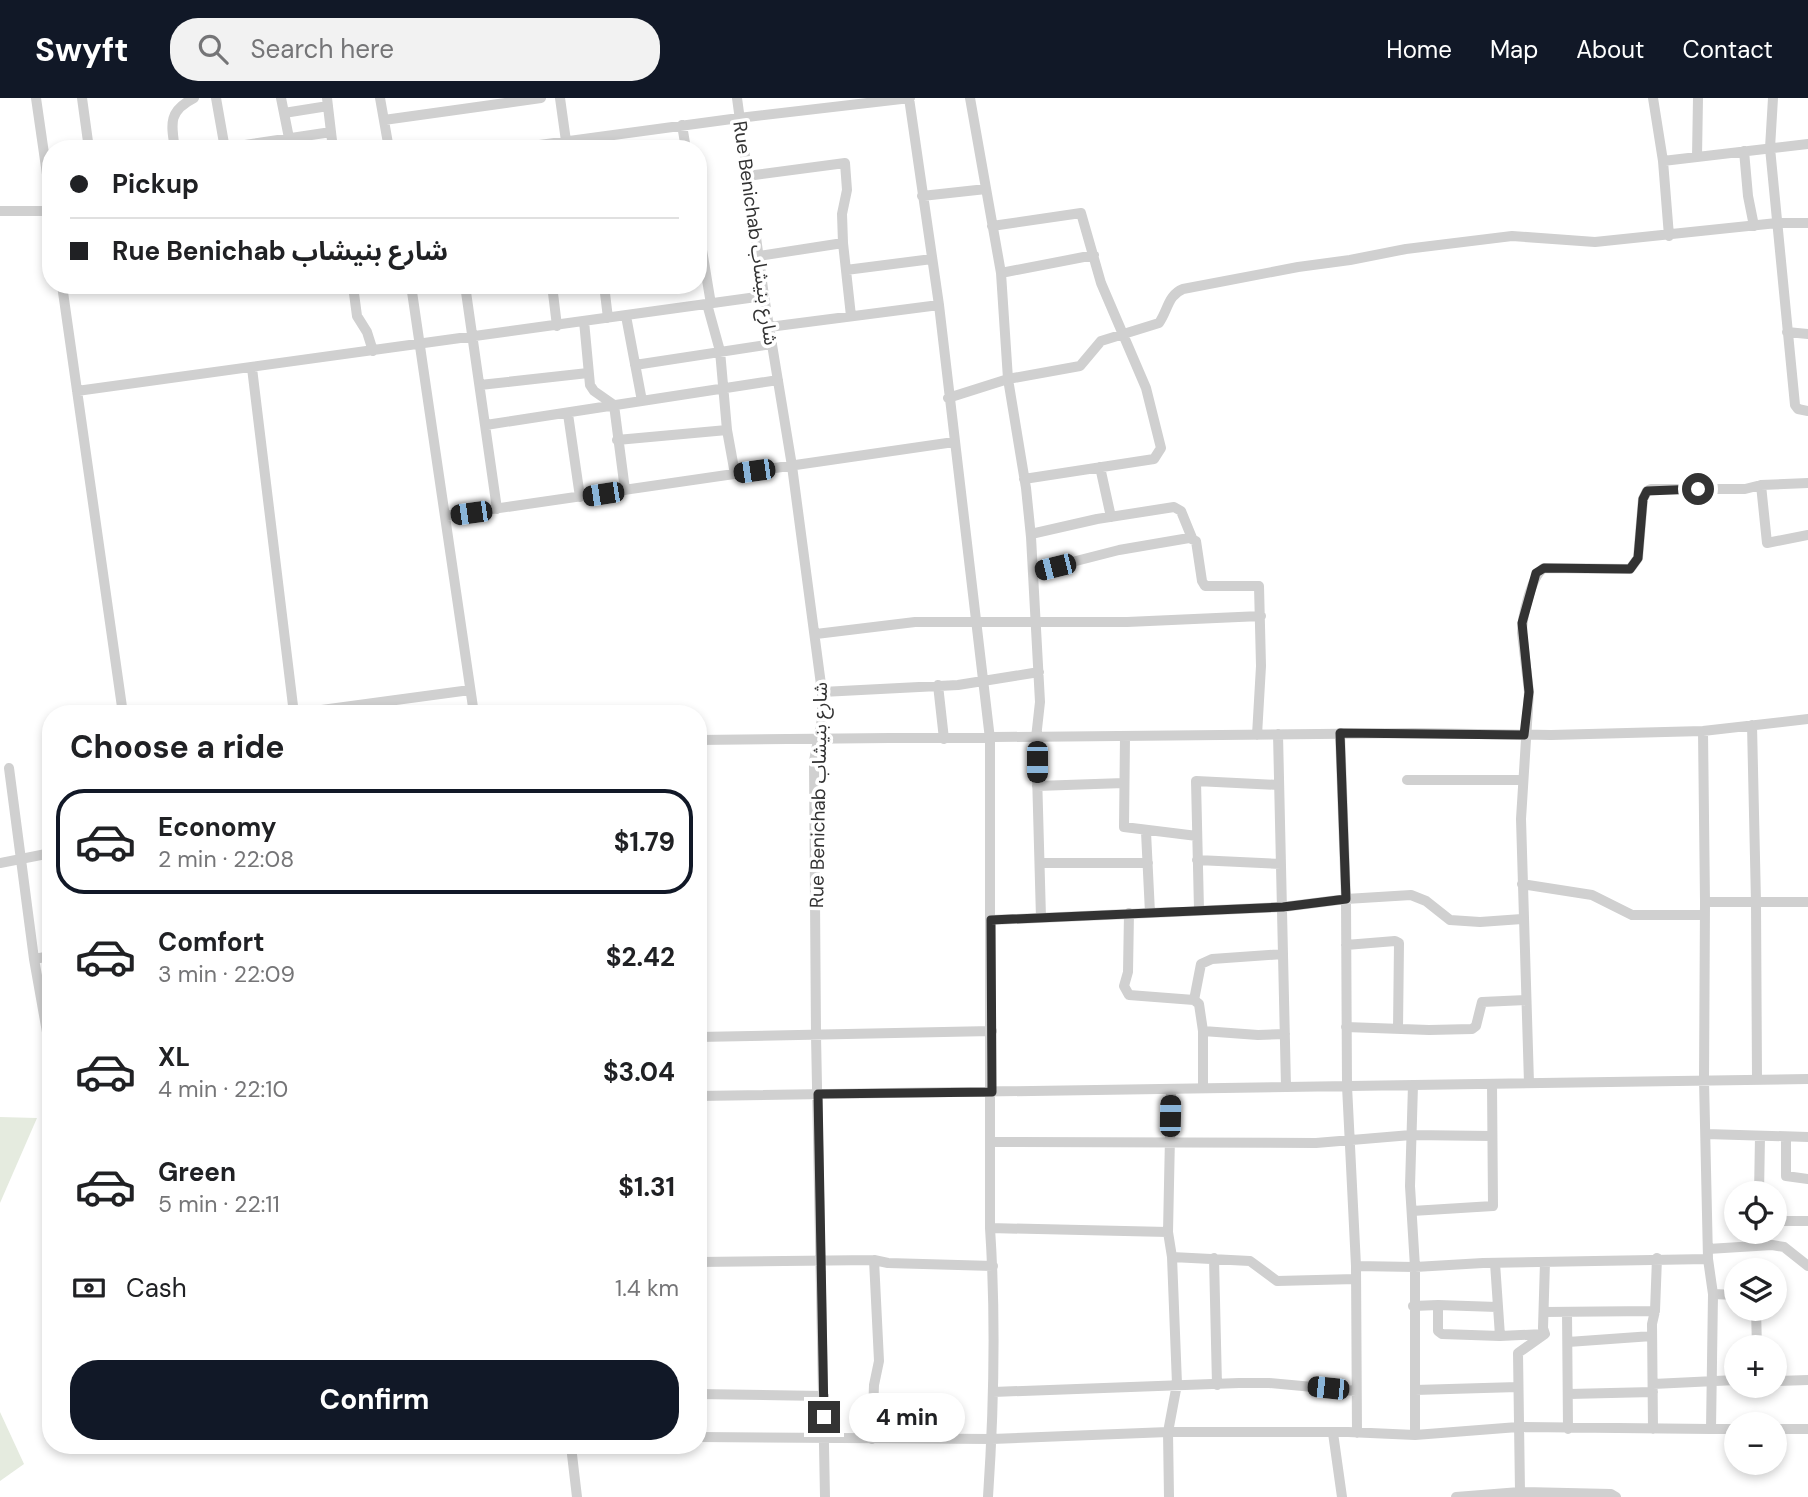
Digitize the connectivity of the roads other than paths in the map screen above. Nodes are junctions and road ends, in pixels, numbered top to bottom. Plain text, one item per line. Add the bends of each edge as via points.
1 (36, 98) edge
2 (82, 98) edge
3 (194, 98) edge
4 (216, 98) edge
5 (281, 98) edge
6 (380, 98) edge
7 (541, 98) edge
8 (559, 98) edge
9 (737, 98) edge
10 (909, 98) edge
11 (970, 98) edge
12 (1653, 98) edge
13 (1698, 98) edge
14 (1773, 98) edge
15 (328, 102) edge
16 (284, 113) junction
17 (740, 118) junction
18 (384, 120) junction
19 (682, 125) junction
20 (331, 132) junction
21 (599, 136) junction
22 (289, 138) junction
23 (43, 140) edge
24 (88, 140) edge
25 (174, 140) edge
26 (224, 140) edge
27 (276, 140) edge
28 (332, 140) edge
29 (387, 140) edge
30 (559, 140) edge
31 (579, 140) edge
32 (600, 140) edge
33 (684, 140) edge
34 (1808, 144) edge
35 (1770, 148) junction
36 (1744, 151) junction
37 (1697, 157) junction
38 (1663, 161) junction
39 (747, 176) junction
40 (986, 189) junction
41 (922, 196) junction
42 (0, 211) edge
43 (42, 211) edge
44 (1777, 223) junction
45 (1808, 223) edge
46 (992, 226) junction
47 (1754, 226) junction
48 (1670, 236) junction
49 (843, 243) junction
50 (1094, 255) junction
51 (759, 256) junction
52 (932, 259) junction
53 (846, 270) junction
54 (1001, 273) junction
55 (707, 292) edge
56 (63, 294) edge
57 (354, 294) edge
58 (412, 294) edge
59 (466, 294) edge
60 (553, 294) edge
61 (605, 294) edge
62 (764, 296) junction
63 (709, 304) junction
64 (939, 305) junction
65 (626, 316) junction
66 (851, 316) junction
67 (608, 318) junction
68 (583, 321) junction
69 (557, 326) junction
70 (769, 327) junction
71 (1787, 332) junction
72 (1808, 334) edge
73 (1122, 335) junction
74 (473, 337) junction
75 (772, 344) junction
76 (421, 345) junction
77 (373, 351) junction
78 (720, 351) junction
79 (635, 365) junction
80 (252, 368) junction
81 (588, 373) junction
82 (1007, 379) junction
83 (778, 380) junction
84 (480, 384) junction
85 (724, 389) junction
86 (77, 391) junction
87 (948, 398) junction
88 (642, 401) junction
89 (614, 405) junction
90 (1808, 411) edge
91 (568, 414) junction
92 (485, 425) junction
93 (727, 430) junction
94 (617, 440) junction
95 (954, 442) junction
96 (792, 466) junction
97 (1100, 467) junction
98 (735, 474) junction
99 (1024, 479) junction
100 (1808, 483) edge
101 (1761, 485) junction
102 (625, 490) junction
103 (580, 497) junction
104 (497, 509) junction
105 (445, 516) junction
106 (1111, 517) junction
107 (1031, 534) junction
108 (1808, 535) edge
109 (1192, 538) junction
110 (1033, 572) junction
111 (1261, 616) junction
112 (975, 622) junction
113 (1037, 622) junction
114 (816, 634) junction
115 (1038, 671) junction
116 (981, 680) junction
117 (938, 685) junction
118 (470, 691) junction
119 (822, 692) junction
120 (122, 705) edge
121 (292, 705) edge
122 (362, 705) edge
123 (472, 705) edge
124 (1808, 719) edge
125 (1752, 725) junction
126 (1703, 731) junction
127 (1340, 733) junction
128 (1278, 734) junction
129 (1257, 735) junction
130 (1524, 735) junction
131 (1125, 737) junction
132 (1037, 738) junction
133 (818, 739) junction
134 (944, 739) junction
135 (989, 739) junction
136 (707, 740) edge
137 (9, 768) dead end
138 (1408, 780) dead end
139 (1522, 780) junction
140 (1124, 783) junction
141 (1037, 786) junction
142 (1279, 786) junction
143 (1146, 832) junction
144 (1197, 836) junction
145 (42, 855) edge
146 (21, 859) junction
147 (1197, 860) junction
148 (0, 863) edge
149 (1040, 863) junction
150 (1148, 863) junction
151 (1281, 864) junction
152 (1522, 884) junction
153 (1346, 899) junction
154 (1705, 902) junction
155 (1756, 902) junction
156 (1808, 902) edge
157 (1283, 907) junction
158 (1199, 911) junction
159 (1129, 913) junction
160 (1150, 913) junction
161 (1705, 915) junction
162 (1041, 918) junction
163 (1522, 919) junction
164 (991, 920) junction
165 (1346, 944) junction
166 (1283, 954) junction
167 (42, 958) edge
168 (34, 960) junction
169 (1194, 1000) junction
170 (1526, 1000) junction
171 (42, 1004) edge
172 (1346, 1027) junction
173 (1398, 1029) junction
174 (992, 1031) junction
175 (1203, 1031) junction
176 (1285, 1034) junction
177 (816, 1035) junction
178 (707, 1037) edge
179 (1808, 1079) edge
180 (1704, 1080) junction
181 (1757, 1080) junction
182 (1529, 1083) junction
183 (1492, 1084) junction
184 (1413, 1085) junction
185 (1347, 1086) junction
186 (1286, 1087) junction
187 (1203, 1088) junction
188 (1171, 1089) junction
189 (992, 1092) junction
190 (818, 1094) junction
191 (707, 1096) edge
192 (1706, 1134) junction
193 (1411, 1135) junction
194 (1492, 1136) junction
195 (1760, 1136) junction
196 (1786, 1137) junction
197 (1808, 1137) edge
198 (1352, 1140) junction
199 (991, 1142) junction
200 (1169, 1144) junction
201 (1808, 1179) edge
202 (1759, 1181) edge
203 (1412, 1211) junction
204 (1787, 1221) edge
205 (1808, 1222) edge
206 (990, 1228) junction
207 (1168, 1232) junction
208 (1757, 1246) joint
209 (1708, 1254) junction
210 (1172, 1257) junction
211 (1214, 1258) junction
212 (1657, 1258) junction
213 (874, 1260) junction
214 (821, 1261) junction
215 (707, 1262) edge
216 (1495, 1262) junction
217 (1545, 1262) junction
218 (993, 1266) junction
219 (1356, 1266) junction
220 (1808, 1266) edge
221 (1415, 1267) junction
222 (1356, 1279) junction
223 (1713, 1294) junction
224 (1724, 1294) edge
225 (1438, 1305) junction
226 (1413, 1306) junction
227 (1497, 1307) junction
228 (1544, 1311) junction
229 (1655, 1311) junction
230 (1567, 1312) junction
231 (1545, 1334) junction
232 (1500, 1336) junction
233 (1652, 1336) junction
234 (1568, 1342) junction
235 (1711, 1380) junction
236 (1724, 1380) edge
237 (1808, 1380) edge
238 (1787, 1381) edge
239 (1177, 1384) junction
240 (1217, 1385) junction
241 (1518, 1387) junction
242 (1653, 1388) junction
243 (1415, 1390) junction
244 (1356, 1391) junction
245 (993, 1392) junction
246 (707, 1394) edge
247 (1569, 1394) junction
248 (824, 1396) junction
249 (1518, 1427) junction
250 (1569, 1429) junction
251 (1653, 1429) junction
252 (1711, 1429) junction
253 (1724, 1429) edge
254 (1787, 1429) edge
255 (1808, 1429) edge
256 (1168, 1432) junction
257 (1333, 1433) junction
258 (1357, 1433) junction
259 (1415, 1435) junction
260 (707, 1437) edge
261 (824, 1438) junction
262 (872, 1438) junction
263 (992, 1440) junction
264 (572, 1454) edge
265 (1520, 1492) junction
266 (577, 1497) edge
267 (825, 1497) edge
268 (988, 1497) edge
269 (1169, 1497) edge
270 (1342, 1497) edge
271 (1456, 1497) edge
272 (1616, 1497) edge

1 - 23 street
2 - 24 street
3 - 25 street via 173,116
4 - 26 street
5 - 16 street
6 - 18 street
7 - 18 street
8 - 30 street
9 - 17 street, Rue Benichab شارع بنيشاب
10 - 17 street
10 - 41 street
11 - 40 street
12 - 38 street
13 - 37 street
14 - 35 street
15 - 16 street
15 - 20 street
16 - 22 street
17 - 19 street
17 - 39 street, Rue Benichab شارع بنيشاب
18 - 29 street
19 - 21 street
19 - 33 street
20 - 22 street
20 - 28 street
21 - 31 street
21 - 32 street
22 - 27 street
34 - 35 street
35 - 36 street
35 - 44 street
36 - 37 street
36 - 47 street
37 - 38 street
38 - 48 street
39 - 49 street via 845,163
39 - 51 street, Rue Benichab شارع بنيشاب
40 - 41 street
40 - 46 street
41 - 52 street
42 - 43 street
44 - 45 street
44 - 47 street
44 - 71 street
46 - 50 street via 1081,213
46 - 54 street
47 - 48 street
48 - 73 street via 1595,242 1512,236 1298,267 1176,292 1159,323
49 - 51 street
49 - 53 street
50 - 54 street
50 - 73 street
51 - 62 street, Rue Benichab شارع بنيشاب
52 - 53 street
52 - 64 street
53 - 66 street
54 - 82 street
55 - 63 street
56 - 86 street
57 - 77 street via 357,316
58 - 76 street
59 - 74 street
60 - 69 street
61 - 67 street
62 - 63 street
62 - 70 street, Rue Benichab شارع بنيشاب
63 - 65 street
63 - 78 street
64 - 66 street
64 - 87 street
65 - 67 street
65 - 79 street
66 - 70 street
67 - 68 street
68 - 69 street
68 - 81 street
69 - 74 street
70 - 75 street, Rue Benichab شارع بنيشاب
71 - 72 street
71 - 90 street via 1795,405
73 - 82 street via 1101,341 1080,366
73 - 97 street via 1146,388 1161,447 1154,459
74 - 76 street
74 - 84 street
75 - 78 street
75 - 83 street, Rue Benichab شارع بنيشاب
76 - 77 street
76 - 105 street
77 - 80 street
78 - 79 street
78 - 85 street
79 - 88 street
80 - 86 street
80 - 121 street
81 - 84 street
81 - 89 street via 592,389
82 - 87 street
82 - 99 street
83 - 85 street
83 - 96 street, Rue Benichab شارع بنيشاب
84 - 92 street
85 - 88 street
85 - 93 street
86 - 120 street
87 - 95 street
88 - 89 street
89 - 91 street
89 - 94 street
91 - 92 street
91 - 103 street
92 - 104 street
93 - 94 street
93 - 98 street
94 - 102 street
95 - 96 street
95 - 112 street
96 - 98 street
96 - 114 street, Rue Benichab شارع بنيشاب
97 - 99 street
97 - 106 street
98 - 102 street
99 - 107 street
100 - 101 street
101 - 108 street via 1767,543
101 - 130 street via 1651,489 1643,499 1638,558 1630,569 1544,568 1536,573 1522,623 1529,692
102 - 103 street
103 - 104 street
104 - 105 street
105 - 118 street
106 - 107 street
106 - 109 street via 1178,508
107 - 110 street
109 - 110 street via 1118,550
109 - 111 street via 1205,586 1258,585
110 - 113 street
111 - 113 street
111 - 129 street
112 - 113 street
112 - 114 street via 915,622
112 - 116 street
113 - 115 street
114 - 119 street, Rue Benichab شارع بنيشاب
115 - 116 street
115 - 132 street
116 - 117 street
116 - 135 street
117 - 119 street
117 - 134 street
118 - 122 street
118 - 123 street
119 - 133 street, Rue Benichab شارع بنيشاب
124 - 125 street
125 - 126 street
125 - 155 street
126 - 130 street
126 - 154 street
127 - 128 street
127 - 130 street
127 - 153 street
128 - 129 street
128 - 142 street
129 - 131 street
130 - 139 street
131 - 132 street
131 - 140 street
132 - 135 street
132 - 141 street
133 - 134 street
133 - 136 street
133 - 177 street, Rue Benichab شارع بنيشاب via 814,761
134 - 135 street
135 - 164 street
137 - 146 street
138 - 139 street
139 - 152 street
140 - 141 street
140 - 143 street via 1124,827
141 - 149 street
142 - 144 street via 1196,781
142 - 151 street
143 - 144 street
143 - 150 street
144 - 147 street
145 - 146 street
146 - 148 street
146 - 168 street
147 - 151 street
147 - 158 street
149 - 150 street
149 - 162 street
150 - 160 street
151 - 157 street
152 - 161 street via 1591,895 1632,915
152 - 163 street
153 - 157 street
153 - 163 street via 1411,895 1450,920
153 - 165 street
154 - 155 street
154 - 161 street
155 - 156 street
155 - 181 street
157 - 158 street
157 - 166 street
158 - 160 street
159 - 160 street
159 - 162 street
159 - 169 street via 1126,993
161 - 180 street
162 - 164 street
163 - 170 street
164 - 174 street
165 - 172 street
165 - 173 street via 1399,943
166 - 169 street via 1212,959 1201,964
166 - 176 street
167 - 168 street
168 - 171 street
169 - 175 street via 1200,1007
170 - 173 street via 1482,1002 1472,1029
170 - 182 street
172 - 173 street
172 - 185 street
174 - 177 street
174 - 189 street
175 - 176 street
175 - 187 street
176 - 186 street
177 - 178 street
177 - 190 street, Rue Benichab شارع بنيشاب
179 - 181 street
180 - 181 street
180 - 182 street
180 - 192 street
182 - 183 street
183 - 184 street
183 - 194 street
184 - 185 street
184 - 193 street
185 - 186 street
185 - 198 street
186 - 187 street
187 - 188 street
188 - 189 street
188 - 200 street
189 - 190 street
189 - 199 street
190 - 191 street
190 - 214 street, Rue Benichab شارع بنيشاب
192 - 195 street
192 - 209 street
193 - 194 street
193 - 198 street
193 - 203 street
194 - 203 street via 1493,1206
195 - 196 street
195 - 202 street
196 - 197 street
196 - 201 street via 1784,1172
198 - 200 street
198 - 219 street
199 - 200 street
199 - 206 street
200 - 207 street
203 - 221 street
204 - 205 street
206 - 207 street
206 - 218 street
207 - 210 street
208 - 209 street
208 - 220 street via 1784,1247
209 - 212 street
209 - 223 street
210 - 211 street
210 - 239 street
211 - 222 street via 1250,1261 1278,1281
211 - 240 street
212 - 217 street
212 - 229 street
213 - 214 street
213 - 218 street
213 - 262 street via 879,1361
214 - 215 street
214 - 248 street, Rue Benichab شارع بنيشاب
216 - 217 street
216 - 221 street
216 - 227 street
217 - 228 street
218 - 245 street
219 - 221 street
219 - 222 street
221 - 226 street
222 - 244 street
223 - 224 street
223 - 235 street
225 - 226 street
225 - 227 street
225 - 232 street via 1440,1334
226 - 243 street
227 - 232 street
228 - 230 street
228 - 231 street
229 - 230 street
229 - 233 street
230 - 234 street
231 - 232 street
231 - 241 street via 1518,1353
233 - 234 street
233 - 242 street
234 - 247 street
235 - 236 street
235 - 242 street
235 - 252 street
237 - 238 street
239 - 240 street
239 - 245 street
239 - 256 street
240 - 244 street via 1269,1383
241 - 243 street
241 - 249 street
242 - 247 street
242 - 251 street
243 - 259 street
244 - 258 street
245 - 263 street
246 - 248 street
247 - 250 street
248 - 261 street, Rue Benichab شارع بنيشاب
249 - 250 street
249 - 259 street
249 - 265 street
250 - 251 street
251 - 252 street
252 - 253 street
254 - 255 street
256 - 257 street
256 - 263 street
256 - 269 street
257 - 258 street
257 - 270 street
258 - 259 street
260 - 261 street
261 - 262 street
261 - 267 street, Rue Benichab شارع بنيشاب
262 - 263 street
263 - 268 street
264 - 266 street
265 - 271 street
265 - 272 street

